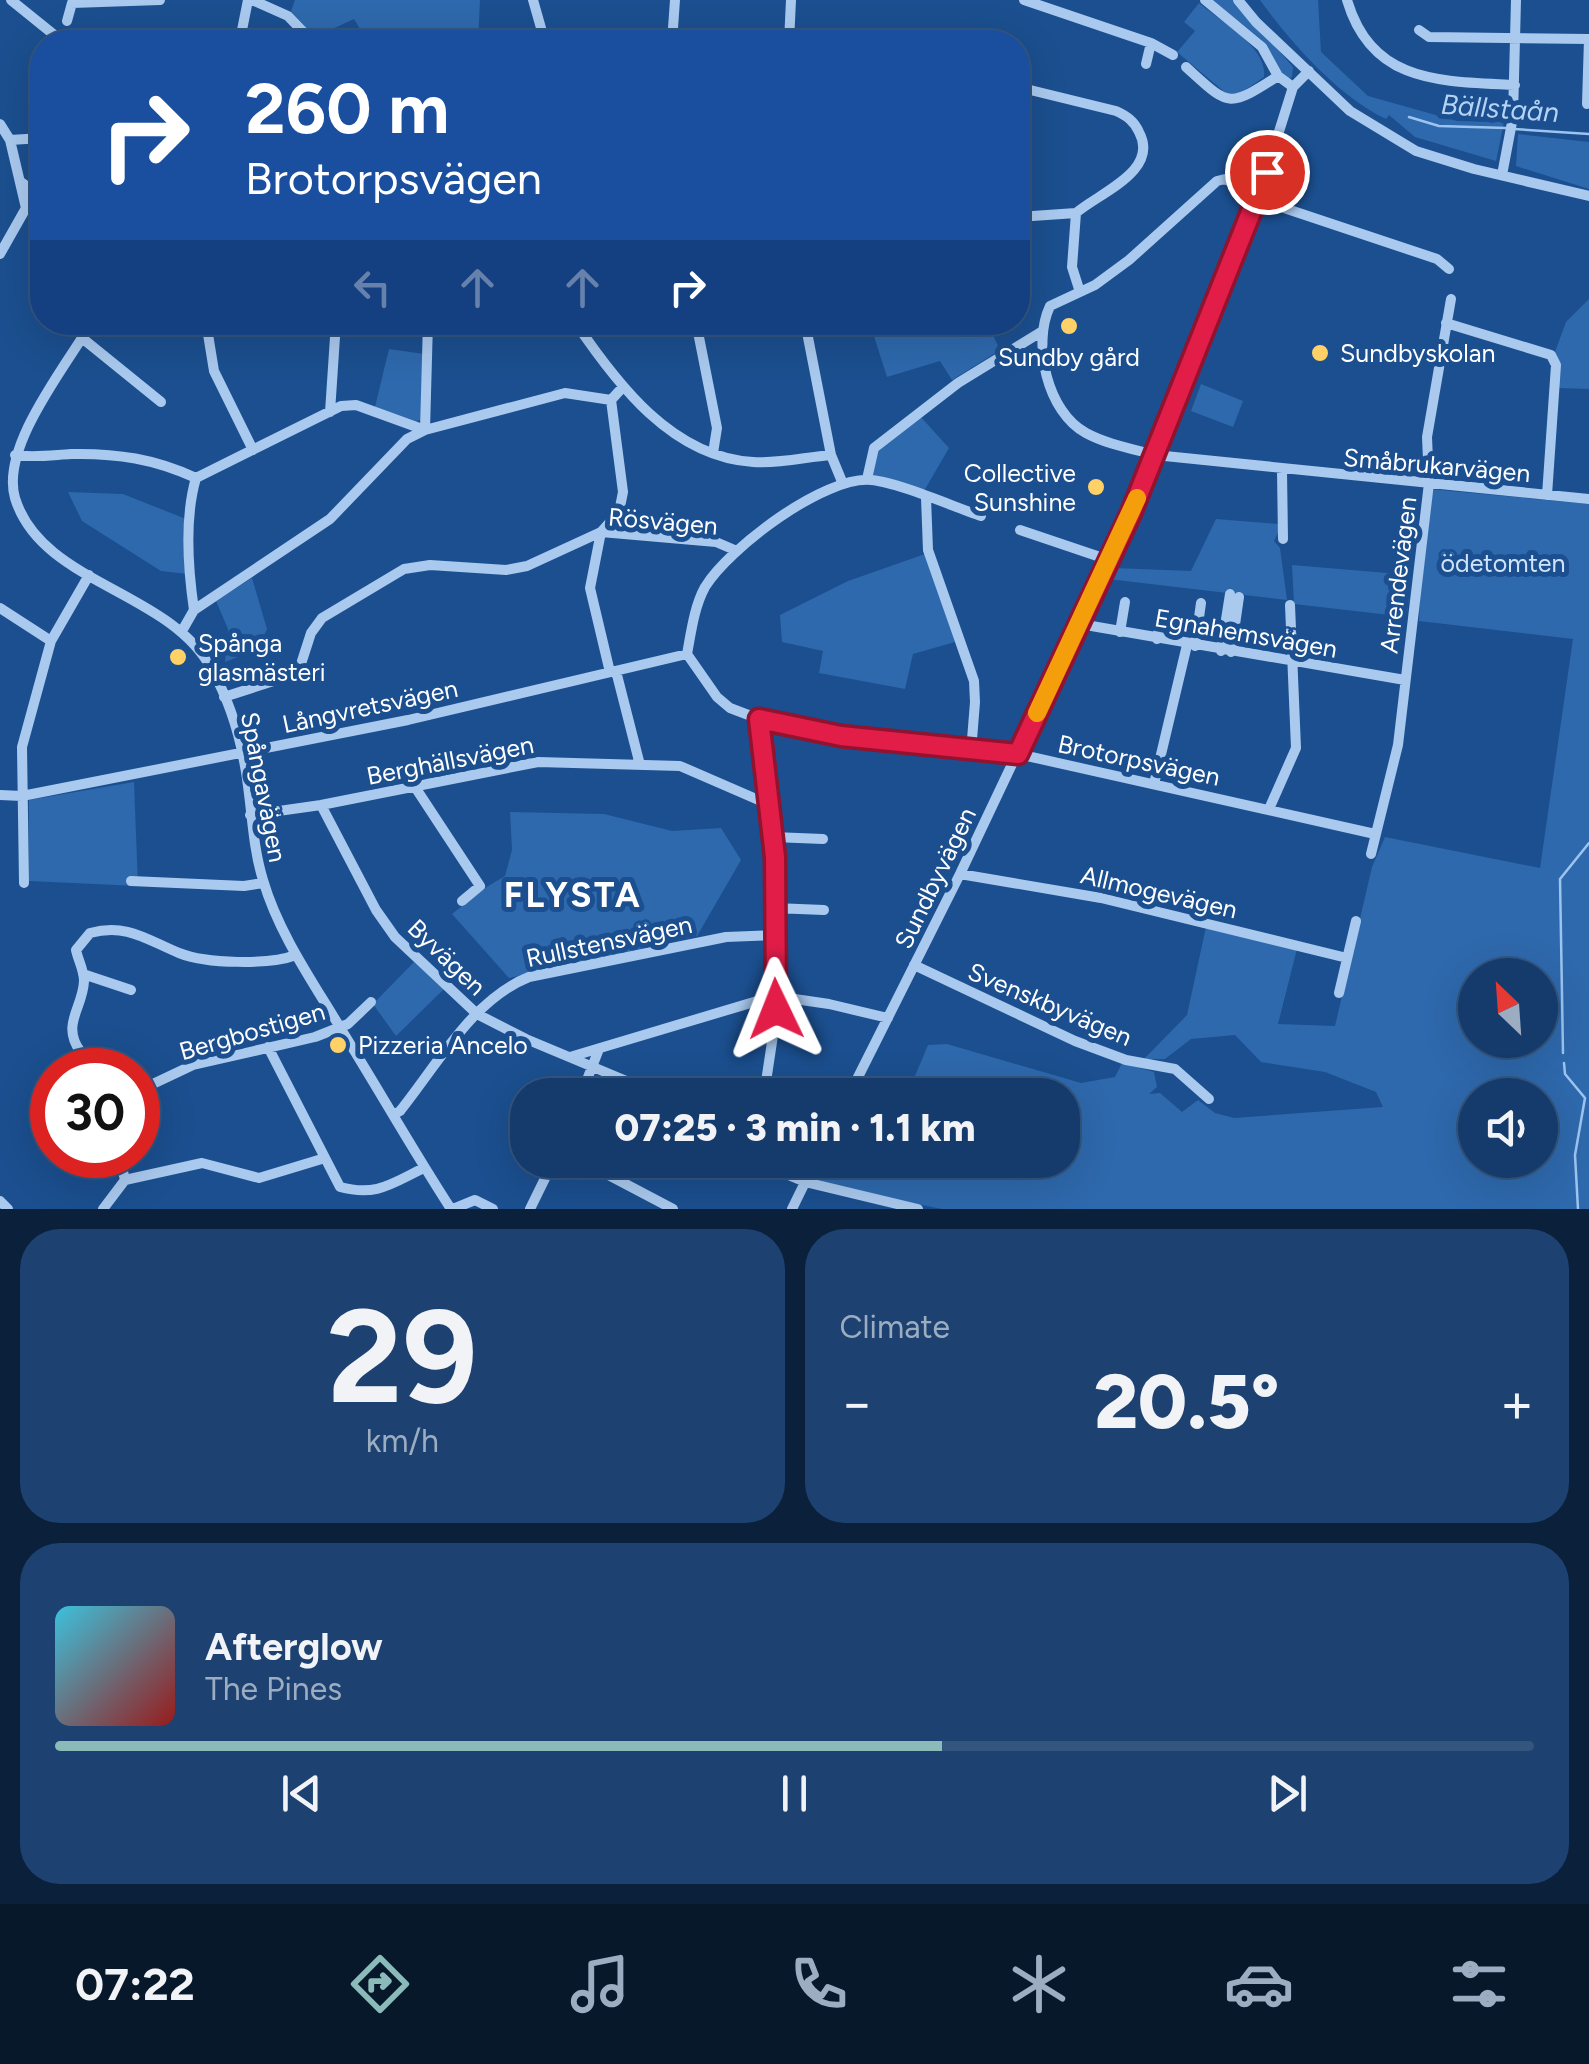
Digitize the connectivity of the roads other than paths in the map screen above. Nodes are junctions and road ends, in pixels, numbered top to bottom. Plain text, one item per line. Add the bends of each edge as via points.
1 (11, 0) edge
2 (160, 0) edge
3 (250, 0) edge
4 (534, 0) edge
5 (675, 0) edge
6 (791, 0) edge
7 (1024, 0) edge
8 (1205, 0) edge
9 (1238, 0) edge
10 (1246, 0) edge
11 (1346, 0) edge
12 (1516, 0) edge
13 (66, 21) dead end
14 (48, 30) edge
15 (242, 30) edge
16 (302, 30) edge
17 (542, 30) edge
18 (673, 30) edge
19 (790, 30) edge
20 (1419, 30) dead end
21 (1267, 31) junction
22 (1516, 39) junction
23 (1589, 39) edge
24 (1151, 43) junction
25 (1173, 56) dead end
26 (1146, 64) dead end
27 (1186, 66) dead end
28 (1309, 71) junction
29 (1278, 76) junction
30 (1515, 86) junction
31 (1293, 87) junction
32 (1030, 90) edge
33 (1587, 104) edge
34 (0, 124) edge
35 (30, 139) edge
36 (10, 140) junction
37 (1502, 176) junction
38 (20, 182) junction
39 (30, 189) edge
40 (1259, 195) junction
41 (1589, 196) edge
42 (1076, 212) junction
43 (1030, 216) edge
44 (0, 254) edge
45 (1449, 269) dead end
46 (1080, 292) junction
47 (1450, 299) dead end
48 (1446, 322) junction
49 (1041, 332) junction
50 (84, 335) edge
51 (208, 335) edge
52 (335, 335) edge
53 (426, 335) edge
54 (585, 335) edge
55 (699, 335) edge
56 (807, 335) edge
57 (82, 338) junction
58 (622, 388) junction
59 (610, 400) junction
60 (161, 402) dead end
61 (330, 412) junction
62 (425, 430) junction
63 (253, 450) junction
64 (712, 454) junction
65 (15, 455) junction
66 (831, 455) junction
67 (1155, 455) junction
68 (1282, 470) junction
69 (196, 478) junction
70 (867, 479) junction
71 (1430, 483) junction
72 (843, 484) junction
73 (7, 488) edge
74 (1547, 495) junction
75 (926, 498) junction
76 (1589, 499) edge
77 (982, 516) dead end
78 (1020, 530) dead end
79 (602, 532) junction
80 (1283, 539) dead end
81 (737, 552) junction
82 (1109, 560) junction
83 (89, 575) junction
84 (1234, 596) dead end
85 (1125, 602) dead end
86 (1200, 604) dead end
87 (1290, 605) dead end
88 (0, 608) edge
89 (194, 610) junction
90 (1163, 610) dead end
91 (1080, 624) junction
92 (182, 632) junction
93 (1120, 632) junction
94 (1157, 639) junction
95 (51, 641) junction
96 (1191, 646) junction
97 (1226, 651) junction
98 (687, 654) junction
99 (1292, 662) junction
100 (613, 671) junction
101 (1405, 680) junction
102 (224, 697) junction
103 (759, 719) junction
104 (971, 752) junction
105 (242, 753) junction
106 (1018, 754) junction
107 (640, 765) junction
108 (1154, 784) junction
109 (415, 786) junction
110 (0, 794) edge
111 (22, 796) junction
112 (770, 804) junction
113 (322, 805) junction
114 (1268, 809) junction
115 (250, 815) junction
116 (1375, 834) junction
117 (774, 837) junction
118 (823, 839) dead end
119 (1372, 854) dead end
120 (960, 874) junction
121 (24, 882) dead end
122 (131, 882) dead end
123 (263, 884) junction
124 (462, 901) dead end
125 (774, 908) junction
126 (824, 910) dead end
127 (1356, 922) dead end
128 (774, 935) junction
129 (296, 955) junction
130 (1347, 958) junction
131 (914, 965) junction
132 (84, 974) junction
133 (131, 990) dead end
134 (1339, 994) dead end
135 (774, 996) junction
136 (371, 1002) dead end
137 (477, 1014) junction
138 (888, 1018) junction
139 (340, 1027) junction
140 (268, 1047) junction
141 (79, 1048) edge
142 (599, 1049) junction
143 (568, 1057) junction
144 (591, 1068) junction
145 (587, 1078) edge
146 (617, 1078) edge
147 (766, 1078) edge
148 (858, 1078) edge
149 (160, 1080) edge
150 (1209, 1099) dead end
151 (393, 1114) junction
152 (325, 1158) junction
153 (424, 1168) junction
154 (545, 1178) edge
155 (614, 1178) edge
156 (796, 1178) edge
157 (807, 1178) edge
158 (124, 1180) joint
159 (805, 1182) junction
160 (0, 1202) edge
161 (8, 1209) edge
162 (103, 1209) edge
163 (452, 1209) edge
164 (492, 1209) edge
165 (530, 1209) edge
166 (673, 1209) edge
167 (792, 1209) edge
168 (918, 1209) edge

1 - 14 street
2 - 13 street via 72,3
3 - 15 street
3 - 16 street via 288,16
4 - 17 street
5 - 18 street
6 - 19 street
7 - 24 street
8 - 29 street via 1262,47
9 - 21 street
10 - 21 street
11 - 30 street via 1362,36 1403,71
12 - 22 street
20 - 22 street via 1429,37
21 - 28 street
22 - 23 street
22 - 30 street
23 - 33 street
24 - 25 street
24 - 26 street
27 - 29 street via 1230,100
28 - 31 street, Sundbyvägen
28 - 37 street via 1350,111 1416,152
29 - 31 street
30 - 37 street
31 - 40 street, Sundbyvägen
32 - 42 street via 1116,111 1142,136 1136,170
34 - 36 street
35 - 36 street
36 - 38 street
37 - 41 street
38 - 39 street
38 - 44 street via 26,208
40 - 45 street
40 - 46 street via 1217,181 1129,260
40 - 67 street, Sundbyvägen
42 - 43 street
42 - 46 street via 1072,267
46 - 49 street via 1050,306
47 - 48 street, Arrendevägen
48 - 71 street, Arrendevägen via 1427,437
48 - 74 street via 1551,355 1556,365
49 - 67 street, Småbrukarvägen via 1048,376 1068,419 1086,434
49 - 70 street via 958,383 874,448
50 - 57 street, Spångavägen
51 - 63 street via 214,371
52 - 61 street
53 - 62 street
54 - 58 street
55 - 64 street via 717,428
56 - 66 street
57 - 60 street
57 - 65 street, Spångavägen
58 - 59 street
58 - 64 street via 640,408
59 - 62 street via 565,393
59 - 79 street via 624,492 619,512
61 - 62 street via 356,405
61 - 63 street
62 - 89 street via 381,463 330,519
63 - 69 street
64 - 66 street via 754,462
65 - 69 street via 139,458
65 - 73 street, Spångavägen
66 - 72 street
67 - 68 street, Småbrukarvägen
67 - 82 street, Sundbyvägen
68 - 71 street, Småbrukarvägen
68 - 80 street
69 - 89 street via 190,498
70 - 72 street
70 - 75 street
71 - 74 street, Småbrukarvägen
71 - 101 street, Arrendevägen
72 - 81 street via 762,529
73 - 83 street, Spångavägen via 41,542
74 - 76 street, Småbrukarvägen
75 - 77 street
75 - 104 street via 928,550 974,681
78 - 82 street
79 - 81 street, Rösvägen via 716,542
79 - 100 street via 590,588
79 - 102 street, Rösvägen via 527,566 404,570 322,618 289,676
81 - 98 street via 704,590
82 - 91 street, Sundbyvägen
83 - 92 street, Spångavägen
83 - 95 street
84 - 97 street
85 - 93 street
86 - 96 street
87 - 99 street
88 - 95 street
89 - 92 street
90 - 94 street
91 - 93 street, Egnahemsvägen
91 - 106 street, Sundbyvägen
92 - 102 street, Spångavägen via 208,663
93 - 94 street, Egnahemsvägen
94 - 96 street, Egnahemsvägen
95 - 111 street via 22,747
96 - 97 street, Egnahemsvägen
96 - 108 street
97 - 99 street, Egnahemsvägen
98 - 100 street, Långvretsvägen
98 - 103 street, Brotorpsvägen via 717,697
99 - 101 street, Egnahemsvägen
99 - 114 street via 1296,748
100 - 105 street, Långvretsvägen
100 - 107 street
101 - 116 street, Arrendevägen via 1398,745
102 - 105 street, Spångavägen
103 - 104 street, Brotorpsvägen
103 - 112 street
104 - 106 street, Brotorpsvägen
105 - 111 street, Långvretsvägen
105 - 115 street, Spångavägen
106 - 108 street, Brotorpsvägen
106 - 120 street, Sundbyvägen
107 - 109 street, Berghällsvägen via 538,762
107 - 112 street, Berghällsvägen via 680,766
108 - 114 street, Brotorpsvägen
109 - 113 street, Berghällsvägen
109 - 124 street via 480,886
110 - 111 street, Långvretsvägen
111 - 121 street
112 - 117 street
113 - 115 street, Berghällsvägen
113 - 137 street, Byvägen via 395,937
114 - 116 street, Brotorpsvägen
115 - 123 street, Spångavägen
116 - 119 street, Arrendevägen
117 - 118 street
117 - 125 street
120 - 130 street, Allmogevägen via 1101,898
120 - 131 street, Sundbyvägen
122 - 123 street
123 - 129 street, Spångavägen
125 - 126 street
125 - 128 street
127 - 130 street
128 - 135 street
128 - 137 street, Rullstensvägen via 726,936 529,977 510,984
129 - 132 street via 280,962 190,957 132,930 101,930 76,950
129 - 139 street, Spångavägen
130 - 134 street
131 - 138 street, Sundbyvägen
131 - 150 street, Svenskbyvägen via 1075,1041 1174,1069
132 - 133 street
132 - 141 street via 71,1022
135 - 138 street
135 - 142 street
135 - 147 street
136 - 139 street, Bergbostigen
137 - 143 street, Byvägen
137 - 151 street, Rullstensvägen
138 - 148 street, Sundbyvägen
139 - 140 street, Bergbostigen
139 - 151 street, Spångavägen
140 - 149 street, Bergbostigen
140 - 152 street
142 - 143 street
142 - 144 street
143 - 144 street, Byvägen
144 - 145 street
144 - 146 street, Byvägen
151 - 153 street, Spångavägen
152 - 153 street via 340,1187 362,1193
152 - 158 street via 259,1178 202,1163
153 - 163 street, Spångavägen
154 - 165 street
155 - 166 street
156 - 159 street
157 - 159 street
158 - 162 street
159 - 167 street
159 - 168 street
160 - 161 street
163 - 164 street via 475,1200

